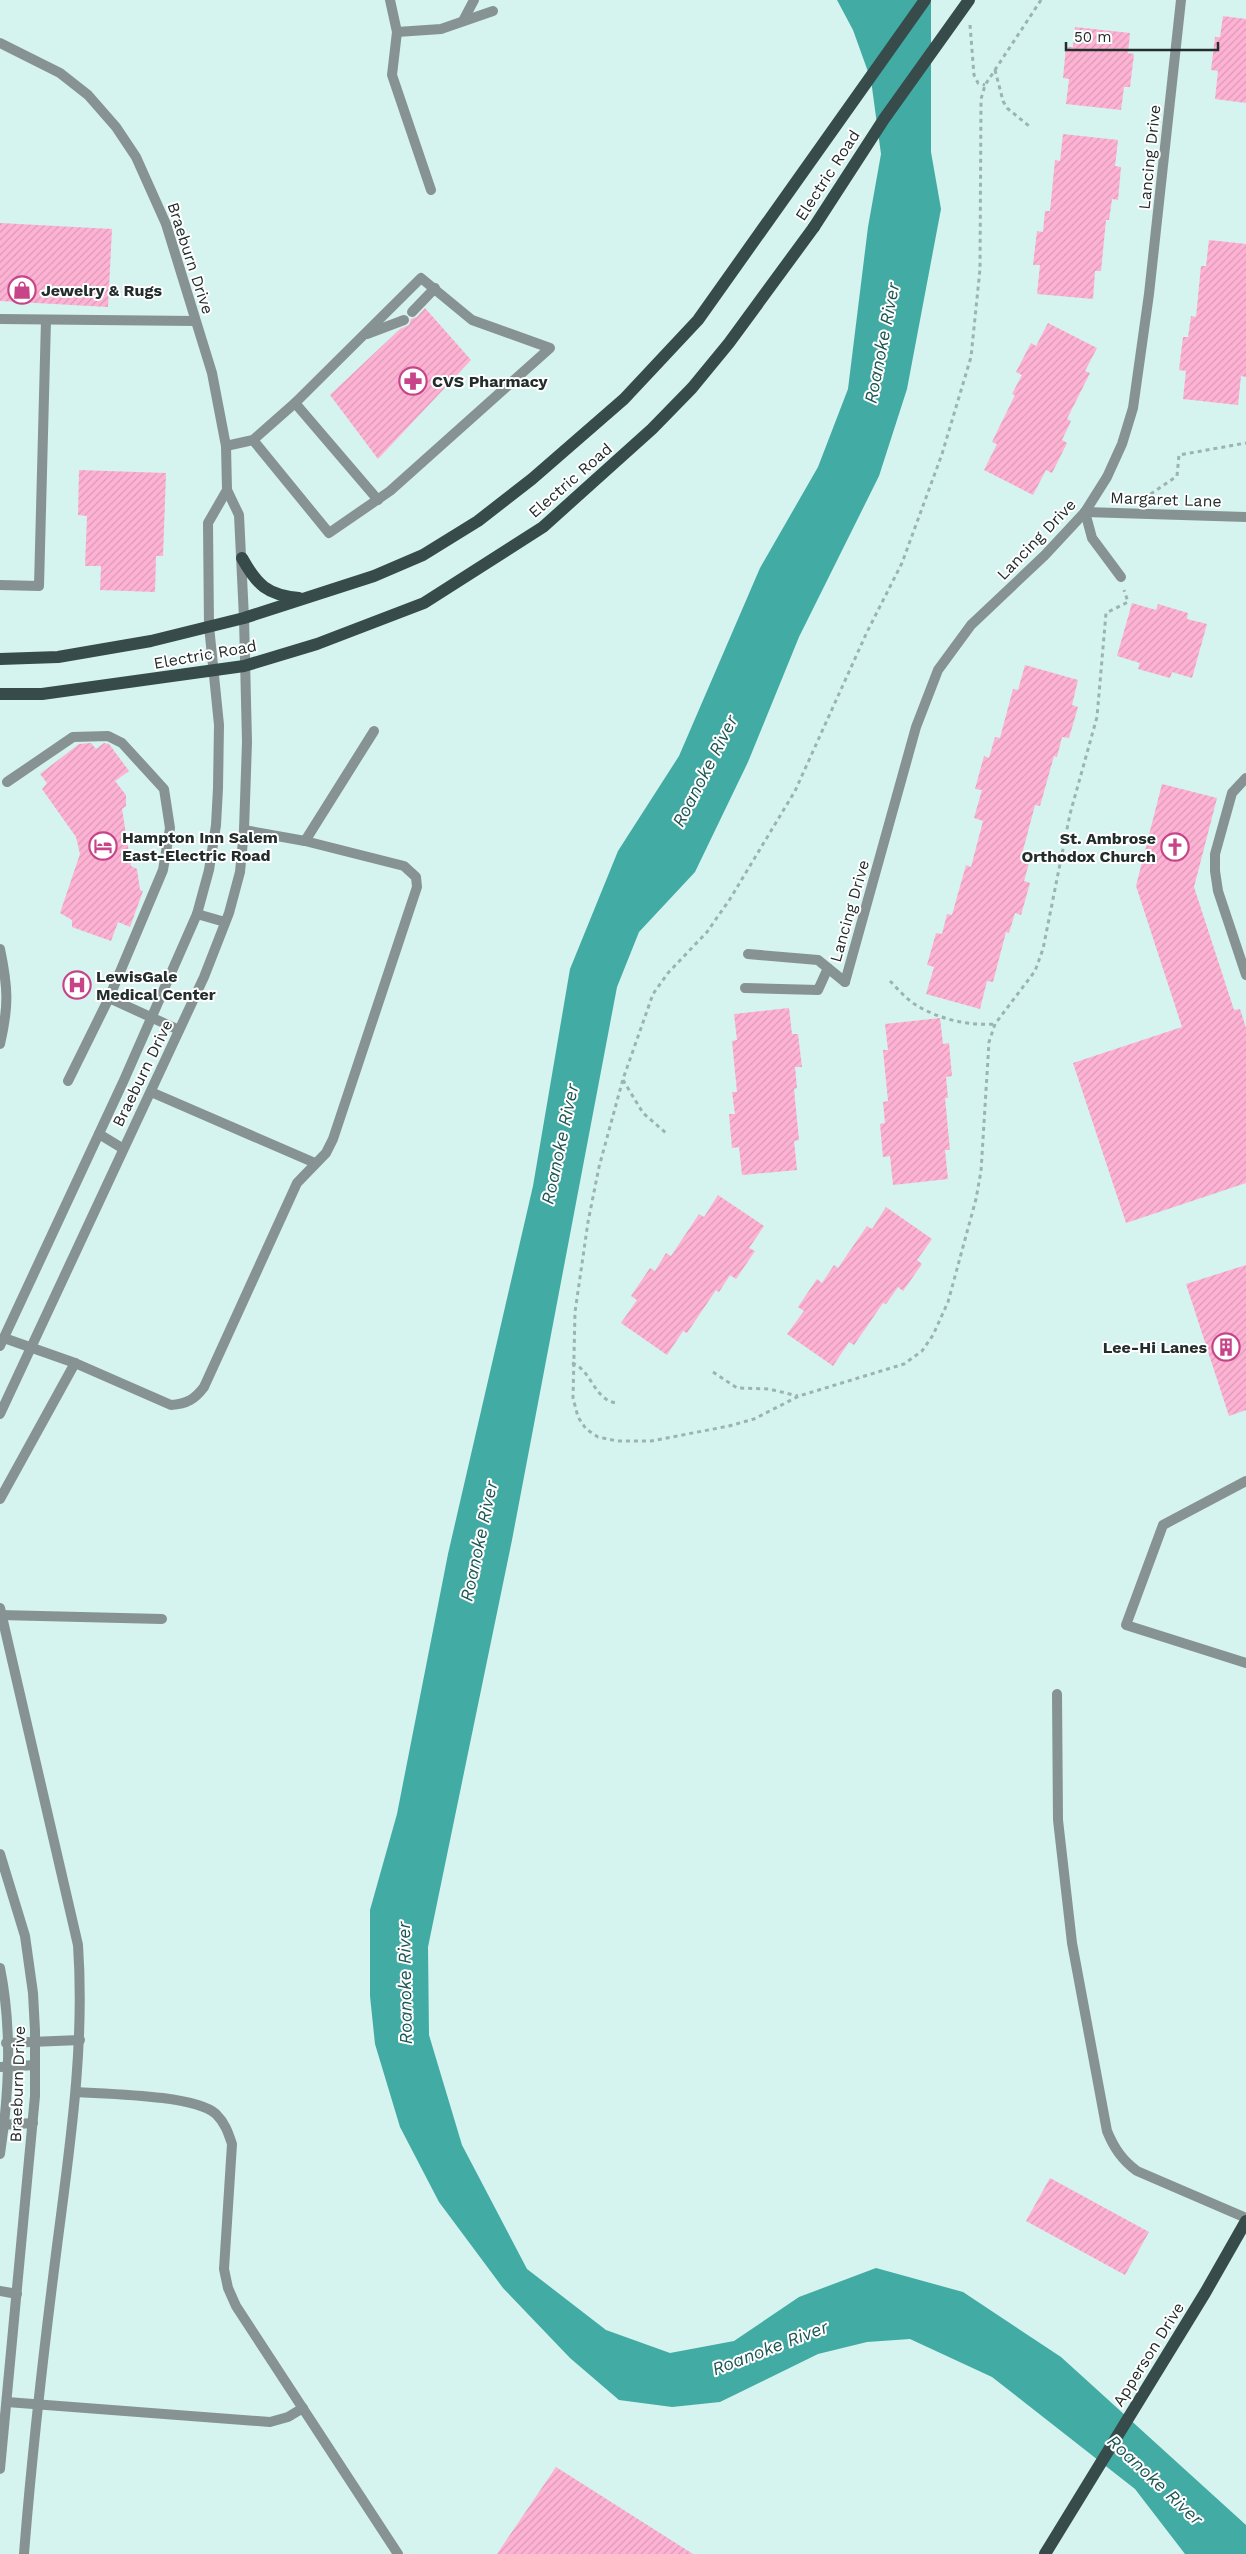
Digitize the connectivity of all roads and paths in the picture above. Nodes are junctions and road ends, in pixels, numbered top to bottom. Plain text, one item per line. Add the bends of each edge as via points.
1 (390, 0) edge
2 (474, 0) edge
3 (924, 0) edge
4 (969, 0) edge
5 (1181, 0) edge
6 (493, 11) dead end
7 (969, 17) dead end
8 (464, 19) junction
9 (397, 32) junction
10 (0, 43) edge
11 (995, 70) dead end
12 (985, 85) dead end
13 (1029, 126) dead end
14 (431, 190) dead end
15 (434, 288) junction
16 (412, 312) dead end
17 (0, 319) edge
18 (46, 320) junction
19 (404, 320) dead end
20 (195, 321) junction
21 (364, 336) junction
22 (295, 403) junction
23 (253, 440) junction
24 (1246, 443) edge
25 (226, 446) junction
26 (227, 490) junction
27 (378, 500) junction
28 (1085, 512) junction
29 (1147, 514) junction
30 (1246, 517) edge
31 (242, 558) junction
32 (1121, 577) dead end
33 (0, 585) edge
34 (304, 598) junction
35 (244, 618) junction
36 (209, 626) junction
37 (0, 659) edge
38 (244, 666) junction
39 (212, 671) junction
40 (0, 694) edge
41 (374, 731) dead end
42 (1246, 778) edge
43 (7, 782) dead end
44 (244, 830) junction
45 (305, 841) junction
46 (197, 914) junction
47 (225, 922) junction
48 (0, 949) edge
49 (748, 954) dead end
50 (828, 968) junction
51 (1246, 975) edge
52 (890, 981) dead end
53 (745, 988) dead end
54 (108, 998) junction
55 (153, 1017) junction
56 (994, 1024) dead end
57 (179, 1030) junction
58 (0, 1044) edge
59 (623, 1079) dead end
60 (68, 1081) dead end
61 (151, 1092) junction
62 (666, 1133) dead end
63 (99, 1134) junction
64 (122, 1148) junction
65 (315, 1163) junction
66 (2, 1342) edge
67 (31, 1348) junction
68 (572, 1363) dead end
69 (75, 1364) junction
70 (713, 1372) dead end
71 (799, 1396) dead end
72 (616, 1402) dead end
73 (0, 1414) edge
74 (1246, 1481) edge
75 (0, 1499) edge
76 (1, 1612) edge
77 (162, 1619) dead end
78 (1246, 1663) edge
79 (1057, 1694) dead end
80 (0, 1854) edge
81 (0, 1968) edge
82 (80, 2040) junction
83 (35, 2042) junction
84 (6, 2043) junction
85 (35, 2066) junction
86 (3, 2067) edge
87 (76, 2092) junction
88 (32, 2122) junction
89 (1, 2124) edge
90 (0, 2154) edge
91 (1246, 2219) edge
92 (0, 2291) edge
93 (17, 2294) junction
94 (7, 2402) junction
95 (39, 2404) junction
96 (303, 2408) junction
97 (2, 2437) edge
98 (0, 2469) edge
99 (24, 2554) edge
100 (398, 2554) edge
101 (1045, 2554) edge

1 - 9 street
2 - 8 street
3 - 34 main road, Electric Road via 698,320 624,399 532,479 478,520 423,555 374,576
4 - 38 main road, Electric Road, bridge via 884,119 814,227 729,343 652,429 543,527 424,603 317,644
5 - 28 street, Lancing Drive via 1149,294 1133,408 1107,477
6 - 8 street
7 - 12 path via 974,75 978,83
8 - 9 street via 441,29
9 - 14 street via 392,74
10 - 20 street, Braeburn Drive via 60,73 88,95 116,127 136,157 166,224
11 - 13 path via 1003,101
15 - 16 street
15 - 21 street via 421,278
15 - 27 street via 472,320 550,348
17 - 18 street
18 - 20 street
18 - 33 street via 39,586
19 - 21 street
20 - 25 street, Braeburn Drive via 212,373
21 - 22 street
22 - 23 street
22 - 27 street
23 - 25 street
23 - 27 street via 329,534
24 - 29 path via 1179,455 1177,476 1149,495
25 - 26 street, Braeburn Drive
26 - 31 street, Braeburn Drive via 240,516
26 - 36 street, Braeburn Drive via 208,523
28 - 29 street, Margaret Lane
28 - 32 street via 1092,538
28 - 50 street, Lancing Drive via 971,625 938,670 916,726 845,982
29 - 30 street, Margaret Lane
31 - 34 main road via 252,576 270,592
31 - 35 street, Braeburn Drive
34 - 35 main road, Electric Road
35 - 36 main road, Electric Road
35 - 38 street, Braeburn Drive
36 - 37 main road, Electric Road via 151,641 58,657
36 - 39 street, Braeburn Drive
38 - 39 main road, Electric Road
38 - 44 street, Braeburn Drive via 247,742
39 - 40 main road, Electric Road via 42,694
39 - 46 street, Braeburn Drive via 219,725 216,816 209,870
41 - 45 street
42 - 51 street via 1232,793 1216,854 1215,871 1218,891
43 - 54 street via 73,737 108,736 122,743 164,789 170,828 164,870
44 - 45 street
44 - 47 street, Braeburn Drive via 240,872
45 - 65 street via 404,866 416,877 417,887 333,1139
46 - 47 street
46 - 55 street, Braeburn Drive
47 - 57 street, Braeburn Drive via 204,978
48 - 58 street via 6,976 8,1012
49 - 50 street via 818,960
50 - 53 street via 818,990
52 - 56 path via 915,1004 944,1018
54 - 55 street
54 - 60 street
55 - 57 street
55 - 63 street, Braeburn Drive
57 - 61 street, Braeburn Drive
59 - 62 path via 643,1113
61 - 64 street, Braeburn Drive
61 - 65 street
63 - 64 street
63 - 66 street, Braeburn Drive
64 - 67 street, Braeburn Drive
65 - 69 street via 297,1183 197,1397 184,1404 171,1405
66 - 67 street
67 - 69 street
67 - 73 street, Braeburn Drive
68 - 72 path via 583,1370 607,1401
69 - 75 street
70 - 71 path via 737,1388 769,1389
74 - 78 street via 1163,1525 1126,1625
76 - 77 street
76 - 82 street via 78,1945
79 - 91 street via 1058,1820 1072,1943 1107,2131 1114,2148 1136,2171
80 - 83 street, Braeburn Drive via 25,1936 33,1993
81 - 84 street, Braeburn Drive
82 - 83 street
82 - 87 street
83 - 84 street
83 - 85 street, Braeburn Drive
84 - 86 street, Braeburn Drive
85 - 86 street
85 - 88 street, Braeburn Drive
86 - 89 street, Braeburn Drive
87 - 95 street
87 - 96 street via 155,2098 201,2106 214,2113 226,2127 232,2144 224,2269 228,2288 236,2306
88 - 89 street
88 - 93 street, Braeburn Drive
89 - 90 street, Braeburn Drive
91 - 101 main road, Apperson Drive
92 - 93 street
93 - 94 street, Braeburn Drive
94 - 95 street
94 - 97 street, Braeburn Drive
95 - 96 street via 270,2422
95 - 99 street
96 - 100 street
97 - 98 street, Braeburn Drive

